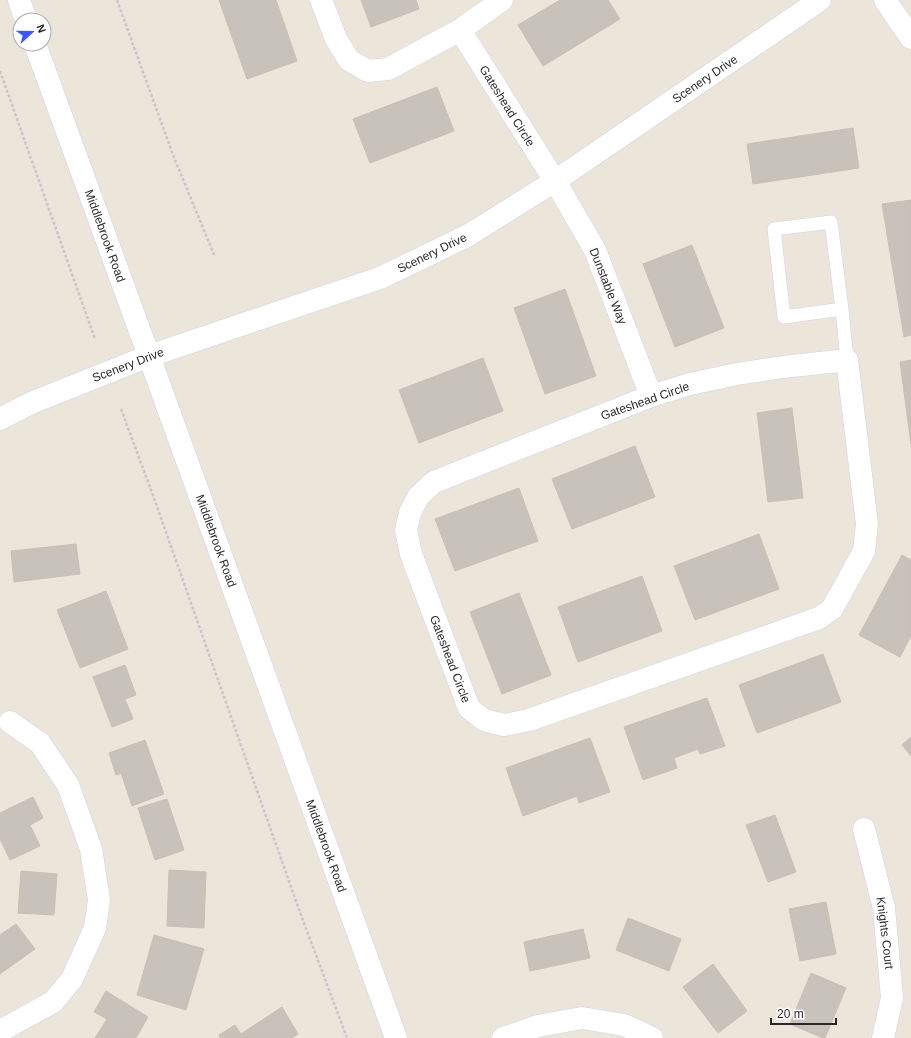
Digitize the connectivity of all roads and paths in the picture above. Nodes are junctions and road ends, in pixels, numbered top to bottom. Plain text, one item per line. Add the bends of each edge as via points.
1 (19, 0) edge
2 (117, 0) edge
3 (321, 0) edge
4 (502, 0) edge
5 (820, 0) edge
6 (885, 0) edge
7 (23, 12) edge
8 (460, 30) junction
9 (911, 38) edge
10 (38, 52) edge
11 (0, 71) edge
12 (554, 181) junction
13 (215, 258) dead end
14 (842, 309) junction
15 (95, 339) dead end
16 (149, 356) junction
17 (847, 360) junction
18 (651, 396) junction
19 (121, 409) dead end
20 (0, 420) edge
21 (10, 722) dead end
22 (864, 829) dead end
23 (0, 1031) edge
24 (347, 1038) edge
25 (396, 1038) edge
26 (503, 1038) edge
27 (652, 1038) edge
28 (883, 1038) edge

1 - 7 street
2 - 13 path via 173,154
3 - 8 street via 336,39 349,60 368,71 388,69
4 - 8 street
5 - 12 street, Scenery Drive
6 - 9 street
8 - 12 street, Gateshead Circle
10 - 16 street, Middlebrook Road
11 - 15 path
12 - 16 street, Scenery Drive via 467,236 380,278
12 - 18 street, Dunstable Way via 595,250
14 - 14 lane via 831,222 774,229 784,318
14 - 17 lane
16 - 20 street, Scenery Drive via 31,403
16 - 25 street, Middlebrook Road
17 - 18 street, Gateshead Circle via 783,366 737,374
17 - 18 street, Gateshead Circle via 867,524 864,551 832,609 819,618 529,720 504,725 484,720 469,708 411,554 406,530 410,513 418,497 434,482
19 - 24 path
21 - 23 street via 40,742 68,785 91,849 99,900 95,928 72,979 52,1002
22 - 28 street, Knights Court via 884,908 892,998
26 - 27 street via 538,1026 582,1018 624,1024

